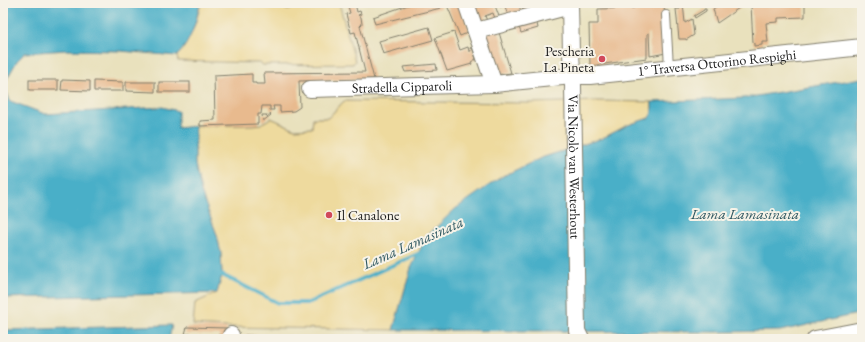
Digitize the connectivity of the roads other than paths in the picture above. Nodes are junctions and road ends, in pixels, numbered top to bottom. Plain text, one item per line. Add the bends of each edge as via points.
1 (466, 3) edge
2 (570, 4) edge
3 (666, 15) dead end
4 (476, 31) junction
5 (862, 46) edge
6 (669, 67) junction
7 (572, 81) junction
8 (494, 84) junction
9 (310, 89) dead end
10 (862, 330) edge
11 (577, 336) edge
12 (815, 339) edge

1 - 4 street
2 - 4 street
2 - 7 street, Via Nicolò van Westerhout
3 - 6 lane
4 - 8 street
5 - 6 street, 1° Traversa Ottorino Respighi
6 - 7 street, 1° Traversa Ottorino Respighi via 590,76
7 - 8 street, Stradella Cipparoli
7 - 11 street, Via Nicolò van Westerhout
8 - 9 street, Stradella Cipparoli
10 - 12 street

